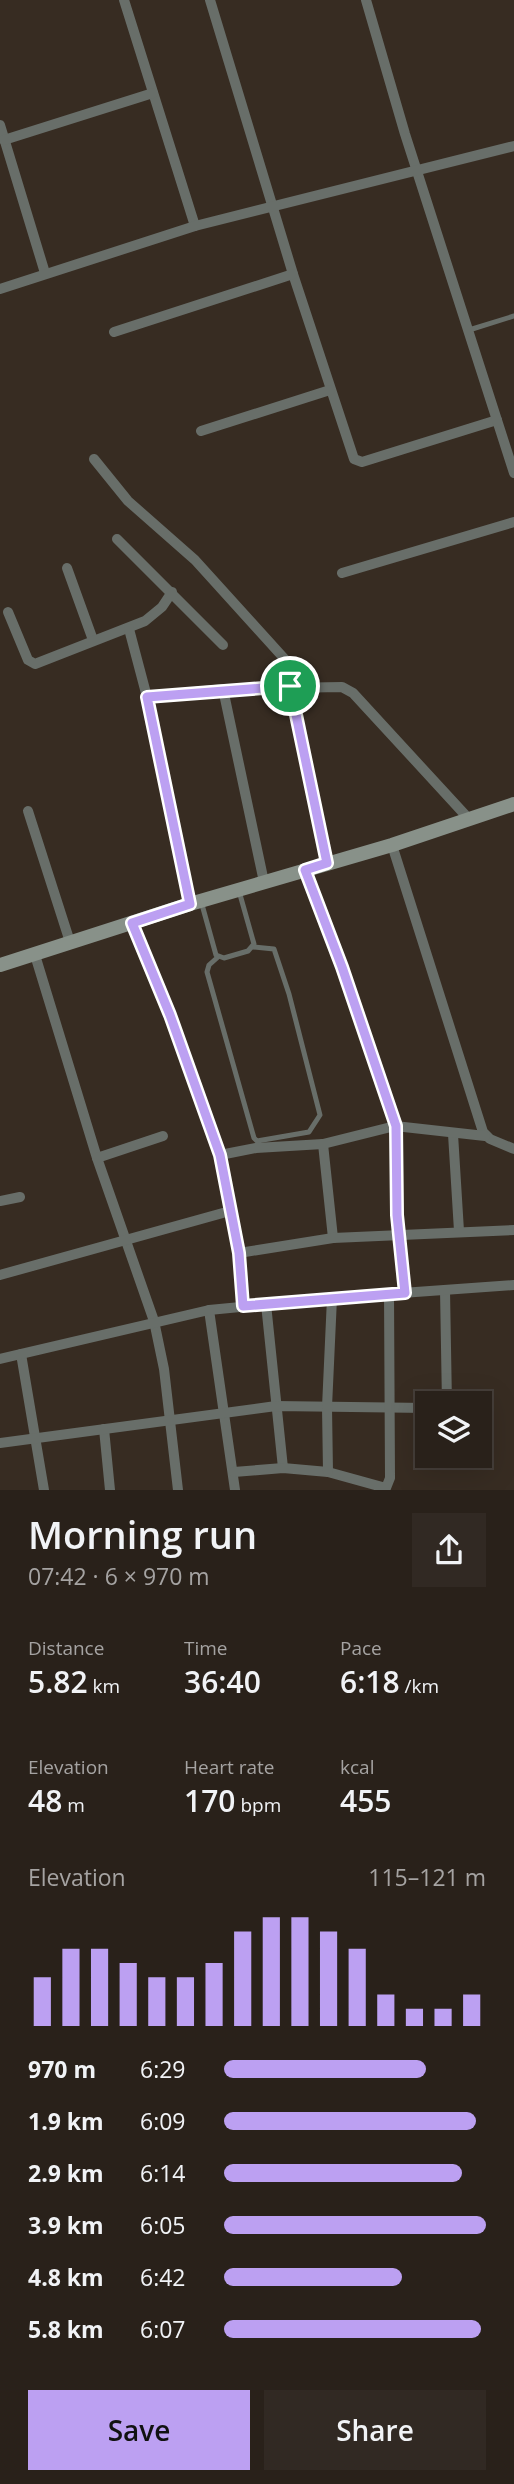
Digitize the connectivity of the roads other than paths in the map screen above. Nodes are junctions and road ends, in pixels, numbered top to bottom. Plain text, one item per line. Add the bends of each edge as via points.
1 (124, 0) edge
2 (210, 0) edge
3 (366, 0) edge
4 (153, 93) junction
5 (0, 125) edge
6 (4, 140) junction
7 (514, 146) edge
8 (417, 172) junction
9 (274, 205) junction
10 (195, 226) junction
11 (45, 273) junction
12 (293, 274) junction
13 (0, 289) edge
14 (514, 316) edge
15 (469, 330) junction
16 (114, 332) dead end
17 (330, 390) junction
18 (497, 420) junction
19 (201, 430) dead end
20 (94, 460) dead end
21 (514, 473) edge
22 (514, 522) edge
23 (117, 539) dead end
24 (67, 568) dead end
25 (342, 573) dead end
26 (173, 592) junction
27 (8, 612) dead end
28 (129, 629) junction
29 (93, 640) junction
30 (223, 645) dead end
31 (290, 686) junction
32 (310, 687) junction
33 (223, 689) junction
34 (147, 697) junction
35 (514, 804) edge
36 (28, 811) dead end
37 (468, 818) junction
38 (392, 845) junction
39 (327, 863) junction
40 (305, 870) junction
41 (264, 882) junction
42 (239, 890) junction
43 (196, 902) junction
44 (132, 923) junction
45 (69, 942) junction
46 (253, 947) junction
47 (35, 955) junction
48 (218, 957) junction
49 (0, 965) edge
50 (396, 1126) junction
51 (453, 1134) junction
52 (163, 1136) dead end
53 (485, 1136) junction
54 (323, 1144) junction
55 (514, 1149) edge
56 (220, 1155) junction
57 (97, 1158) junction
58 (20, 1197) dead end
59 (0, 1201) edge
60 (230, 1211) junction
61 (514, 1230) edge
62 (459, 1231) junction
63 (400, 1233) junction
64 (333, 1238) junction
65 (125, 1242) junction
66 (239, 1253) junction
67 (0, 1276) edge
68 (514, 1285) edge
69 (445, 1290) junction
70 (389, 1293) junction
71 (405, 1293) junction
72 (332, 1298) junction
73 (266, 1304) junction
74 (243, 1306) junction
75 (209, 1310) junction
76 (154, 1321) junction
77 (21, 1354) junction
78 (0, 1359) edge
79 (447, 1391) edge
80 (276, 1406) junction
81 (327, 1406) junction
82 (388, 1408) junction
83 (415, 1408) edge
84 (226, 1414) junction
85 (170, 1421) junction
86 (104, 1429) junction
87 (37, 1439) junction
88 (0, 1443) edge
89 (284, 1468) junction
90 (234, 1472) junction
91 (328, 1472) junction
92 (44, 1490) edge
93 (110, 1490) edge
94 (178, 1490) edge
95 (235, 1490) edge

1 - 4 street
2 - 9 street
3 - 8 street
4 - 6 street
4 - 10 street
5 - 6 street
6 - 11 street
7 - 8 street
8 - 9 street
8 - 15 street
9 - 10 street
9 - 12 street
10 - 11 street
11 - 13 street
12 - 16 street
12 - 17 street
14 - 15 lane
15 - 18 street
17 - 18 street via 359,462
17 - 19 street
18 - 21 street
20 - 32 street via 128,501 195,560
22 - 25 street
23 - 26 street
24 - 29 street
26 - 28 street via 155,614
26 - 30 street
27 - 29 street via 32,664
28 - 29 street
28 - 34 street
31 - 32 street
31 - 33 street
31 - 39 street
32 - 37 street via 342,687 353,693
33 - 34 street
33 - 41 street
34 - 43 street
35 - 37 main road
36 - 45 street
37 - 38 main road
38 - 39 main road
38 - 53 street
39 - 40 main road
40 - 41 main road
40 - 50 street
41 - 42 main road
42 - 43 main road
42 - 46 lane
43 - 44 main road
43 - 48 lane
44 - 45 main road
44 - 56 street
45 - 47 main road
46 - 48 lane
46 - 48 lane via 274,949 289,994 320,1115 310,1132 254,1138 207,972
47 - 49 main road
47 - 57 street
50 - 51 street
50 - 54 street
50 - 63 street
51 - 53 street
51 - 62 street
52 - 57 street
53 - 55 street
54 - 56 street
54 - 64 street
56 - 60 street
57 - 65 street
58 - 59 street
60 - 65 street
60 - 66 street
61 - 62 street
62 - 63 street
63 - 64 street
63 - 71 street
64 - 66 street
65 - 67 street
65 - 76 street
66 - 74 street
68 - 69 street
69 - 71 street
69 - 79 street
70 - 71 street
70 - 72 street
70 - 82 street
72 - 73 street
72 - 81 street
73 - 74 street
73 - 80 street
74 - 75 street
75 - 76 street
75 - 84 street
76 - 77 street
76 - 85 street
77 - 78 street
77 - 87 street
80 - 81 street
80 - 84 street
80 - 89 street
81 - 82 street
81 - 91 street
82 - 83 street
82 - 91 street via 390,1478 386,1488
84 - 85 street
84 - 90 street
85 - 86 street
85 - 94 street
86 - 87 street
86 - 93 street
87 - 88 street
87 - 92 street
89 - 90 street
89 - 91 street
90 - 95 street

